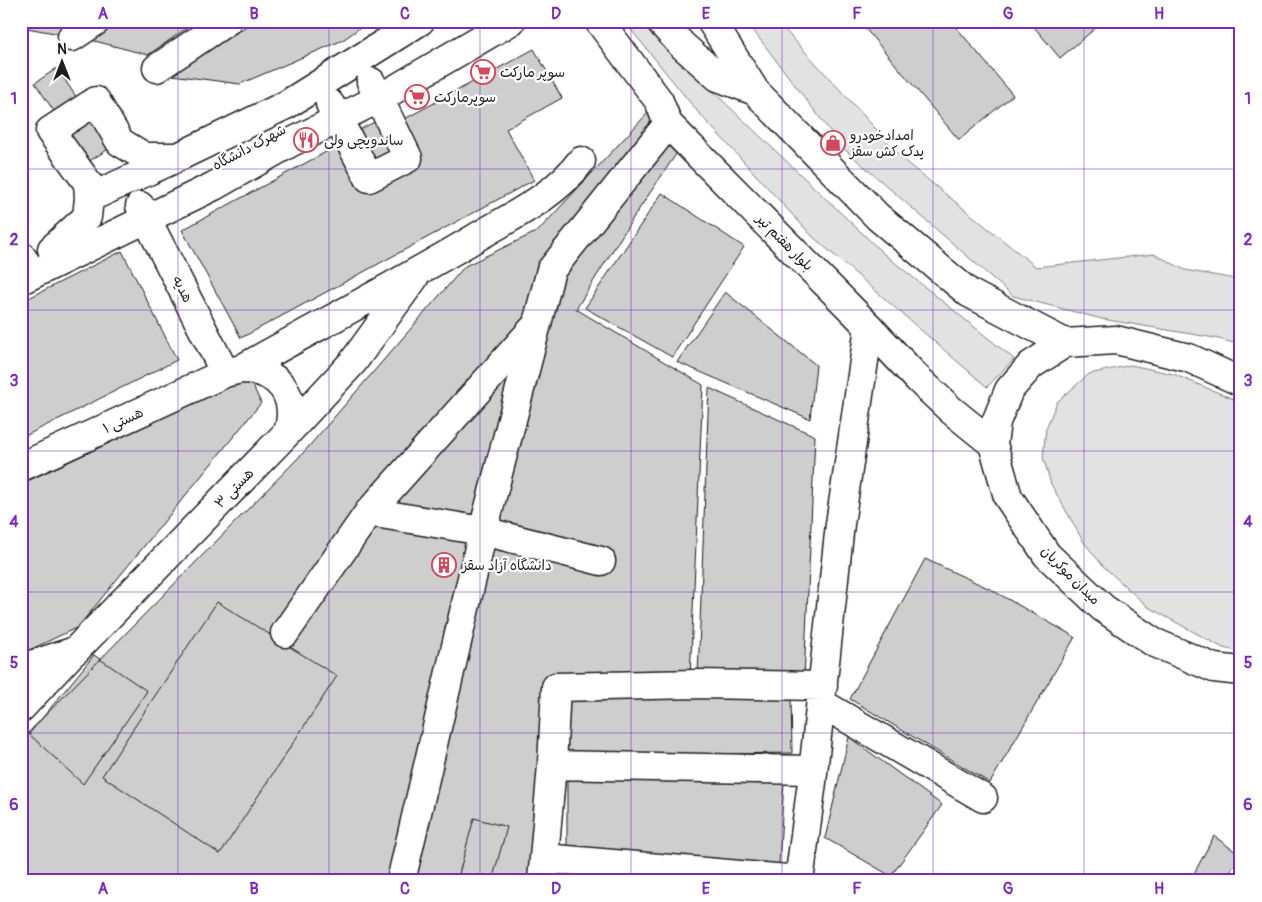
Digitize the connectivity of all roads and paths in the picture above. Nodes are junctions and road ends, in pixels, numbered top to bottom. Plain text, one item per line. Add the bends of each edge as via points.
1 (96, 21) edge
2 (227, 21) edge
3 (420, 21) edge
4 (472, 21) edge
5 (511, 21) edge
6 (660, 21) edge
7 (711, 21) edge
8 (598, 22) edge
9 (72, 37) dead end
10 (157, 68) dead end
11 (375, 90) junction
12 (755, 92) junction
13 (334, 112) junction
14 (668, 124) junction
15 (178, 157) junction
16 (581, 161) dead end
17 (89, 198) junction
18 (144, 212) junction
19 (52, 249) junction
20 (22, 266) edge
21 (418, 272) junction
22 (869, 326) junction
23 (535, 327) junction
24 (1065, 343) junction
25 (233, 371) junction
26 (1241, 382) edge
27 (288, 432) junction
28 (993, 444) junction
29 (21, 467) edge
30 (369, 512) junction
31 (483, 531) junction
32 (601, 561) dead end
33 (285, 633) dead end
34 (74, 651) junction
35 (21, 668) edge
36 (1241, 672) edge
37 (822, 695) junction
38 (21, 708) edge
39 (552, 764) junction
40 (813, 770) junction
41 (983, 798) dead end
42 (543, 870) edge
43 (799, 880) edge
44 (402, 881) edge

1 - 9 main road
2 - 10 main road
3 - 15 main road via 286,105
4 - 11 main road, شهرک دانشگاه via 407,62
5 - 11 main road
6 - 12 main road via 718,77
7 - 12 main road
8 - 14 main road, بلوار هفتم تیر via 659,101
11 - 13 main road, شهرک دانشگاه
11 - 13 main road via 408,158 369,178
12 - 24 main road via 878,218 969,293
13 - 18 main road, شهرک دانشگاه
14 - 22 main road, بلوار هفتم تیر
14 - 23 main road via 551,270
15 - 17 main road
15 - 17 main road via 145,157 120,142 96,101 50,131 88,183
16 - 21 main road, هستی ۱ via 570,176 545,196
17 - 19 main road via 87,217
18 - 19 main road, شهرک دانشگاه
18 - 20 main road
18 - 25 main road, هدیه
19 - 20 main road, شهرک دانشگاه
21 - 25 main road, هستی ۱
21 - 27 main road, هستی ۳ via 353,362
22 - 28 main road, بلوار هفتم تیر via 944,404
22 - 37 main road via 840,524
23 - 30 main road
23 - 31 main road
24 - 26 main road, میدان موکریان via 1116,340 1189,358
24 - 28 main road, میدان موکریان via 1031,365 1009,390 996,422
25 - 27 main road via 252,369 264,372 282,385 292,413
25 - 29 main road, هستی ۱
27 - 34 main road, هستی ۳
28 - 36 main road, میدان موکریان via 1008,497 1047,555 1103,608 1153,642 1214,668
30 - 31 main road
30 - 33 main road
31 - 32 main road
31 - 44 main road
34 - 35 main road, هستی ۳
34 - 38 main road
37 - 39 main road via 697,684 556,687
37 - 40 main road
37 - 41 main road
39 - 40 main road
39 - 42 main road
40 - 43 main road
42 - 43 main road

